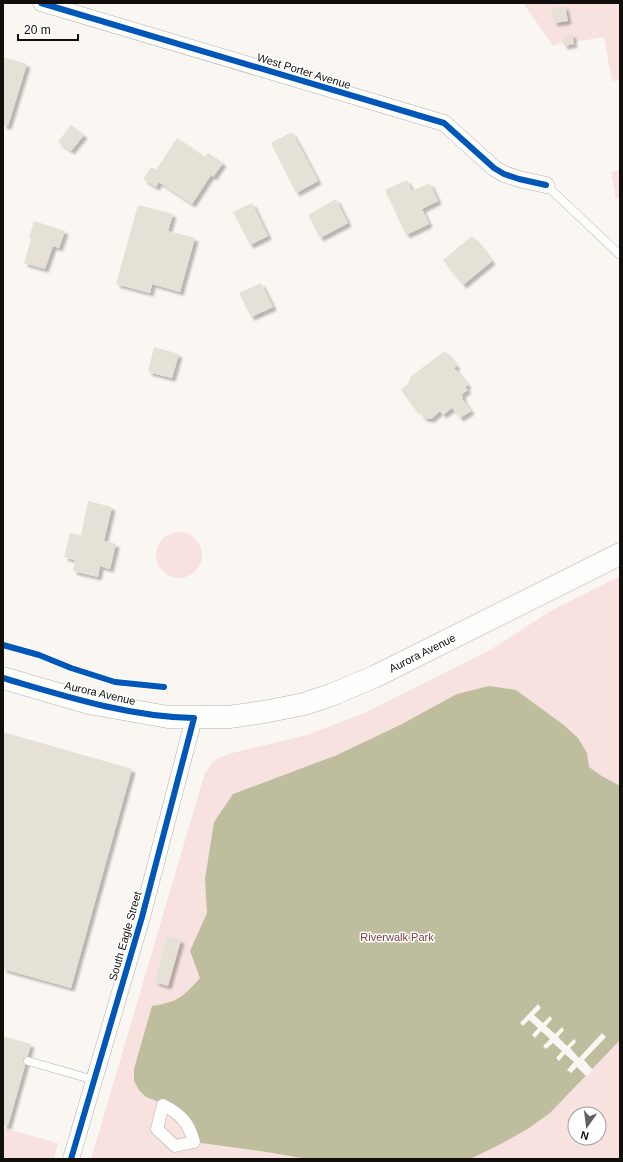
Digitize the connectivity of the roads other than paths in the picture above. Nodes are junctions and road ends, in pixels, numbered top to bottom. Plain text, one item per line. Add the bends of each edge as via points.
1 (40, 3) edge
2 (546, 186) joint
3 (620, 255) edge
4 (620, 554) edge
5 (3, 678) edge
6 (194, 718) junction
7 (28, 1061) dead end
8 (94, 1080) junction
9 (71, 1159) edge

1 - 2 street, West Porter Avenue via 444,123 494,168 518,179
2 - 3 lane
4 - 6 main road, Aurora Avenue via 381,674 331,695 304,704 264,712 230,717
5 - 6 main road, Aurora Avenue via 89,703 168,717
6 - 8 street, South Eagle Street via 144,909
7 - 8 lane
8 - 9 street, South Eagle Street

